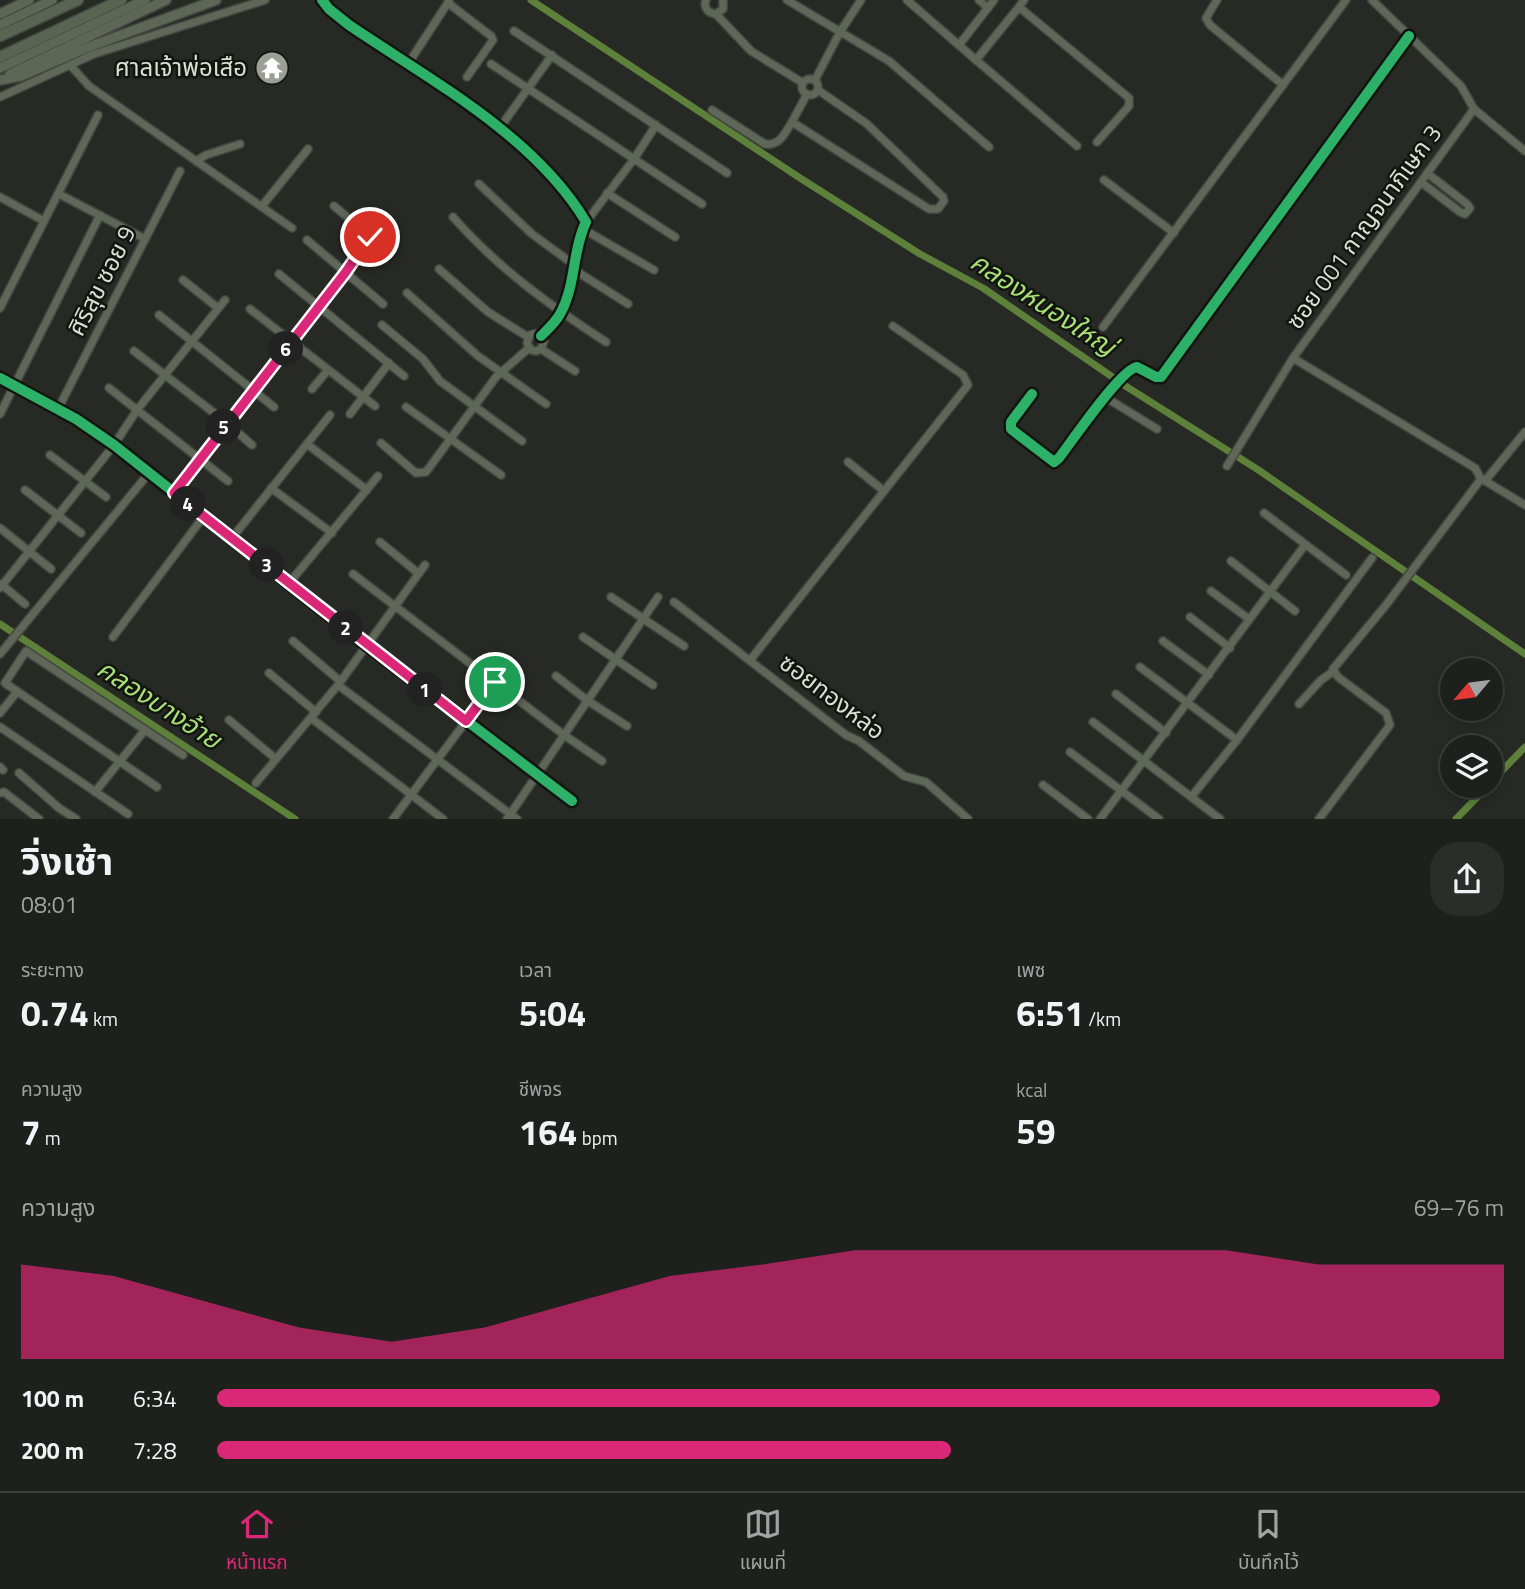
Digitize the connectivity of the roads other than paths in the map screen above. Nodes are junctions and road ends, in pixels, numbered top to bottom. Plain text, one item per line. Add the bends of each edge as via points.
1 (14, 0) edge
2 (29, 0) edge
3 (52, 0) edge
4 (78, 0) edge
5 (121, 0) edge
6 (145, 0) edge
7 (166, 0) edge
8 (216, 0) edge
9 (265, 0) edge
10 (322, 0) edge
11 (723, 0) edge
12 (787, 0) edge
13 (861, 0) edge
14 (907, 0) edge
15 (979, 0) edge
16 (994, 0) edge
17 (1217, 0) edge
18 (1346, 0) edge
19 (1371, 0) edge
20 (449, 1) edge
21 (705, 1) edge
22 (1021, 3) edge
23 (988, 8) junction
24 (0, 11) edge
25 (716, 14) junction
26 (0, 25) edge
27 (513, 31) dead end
28 (840, 32) junction
29 (0, 36) edge
30 (1409, 36) junction
31 (959, 45) junction
32 (552, 55) junction
33 (0, 57) edge
34 (976, 60) junction
35 (408, 64) junction
36 (491, 64) dead end
37 (70, 65) junction
38 (0, 68) edge
39 (467, 77) dead end
40 (0, 80) edge
41 (815, 80) junction
42 (803, 83) junction
43 (1283, 85) junction
44 (527, 88) junction
45 (818, 90) junction
46 (807, 94) junction
47 (0, 97) edge
48 (1474, 109) junction
49 (712, 110) dead end
50 (98, 116) dead end
51 (792, 122) junction
52 (656, 125) junction
53 (499, 128) junction
54 (1097, 142) dead end
55 (240, 144) dead end
56 (1077, 146) dead end
57 (989, 147) dead end
58 (308, 149) dead end
59 (1525, 151) edge
60 (634, 159) junction
61 (197, 161) junction
62 (180, 171) dead end
63 (727, 173) dead end
64 (1427, 173) junction
65 (1104, 180) dead end
66 (1421, 182) junction
67 (479, 184) dead end
68 (607, 193) junction
69 (59, 194) junction
70 (0, 197) edge
71 (702, 204) dead end
72 (262, 206) junction
73 (334, 206) dead end
74 (100, 215) junction
75 (453, 217) dead end
76 (44, 221) junction
77 (585, 225) junction
78 (292, 228) dead end
79 (1174, 233) junction
80 (675, 237) dead end
81 (145, 239) junction
82 (307, 240) dead end
83 (573, 267) junction
84 (439, 269) dead end
85 (653, 270) dead end
86 (345, 273) junction
87 (279, 274) dead end
88 (183, 279) dead end
89 (407, 293) dead end
90 (225, 300) dead end
91 (383, 304) dead end
92 (628, 304) dead end
93 (319, 306) junction
94 (0, 308) edge
95 (218, 308) junction
96 (250, 309) dead end
97 (561, 313) junction
98 (159, 315) dead end
99 (382, 325) dead end
100 (893, 326) dead end
101 (1103, 327) dead end
102 (541, 336) junction
103 (528, 337) junction
104 (192, 341) junction
105 (292, 341) junction
106 (606, 342) dead end
107 (529, 348) junction
108 (541, 349) junction
109 (134, 351) dead end
110 (1293, 358) junction
111 (389, 363) junction
112 (328, 370) junction
113 (575, 370) dead end
114 (500, 372) junction
115 (164, 376) junction
116 (404, 376) dead end
117 (0, 378) edge
118 (14, 386) junction
119 (109, 388) dead end
120 (312, 388) dead end
121 (254, 390) junction
122 (1032, 394) dead end
123 (362, 397) junction
124 (1105, 397) junction
125 (546, 404) dead end
126 (375, 406) dead end
127 (472, 406) junction
128 (274, 407) dead end
129 (406, 407) dead end
130 (58, 409) junction
131 (137, 410) junction
132 (0, 414) edge
133 (349, 414) dead end
134 (330, 415) dead end
135 (227, 423) junction
136 (1157, 429) dead end
137 (1525, 432) edge
138 (450, 439) junction
139 (522, 440) dead end
140 (381, 443) dead end
141 (307, 444) junction
142 (114, 445) junction
143 (252, 445) dead end
144 (50, 455) dead end
145 (200, 458) junction
146 (848, 462) dead end
147 (1229, 463) dead end
148 (149, 473) junction
149 (501, 475) dead end
150 (378, 476) dead end
151 (1483, 480) junction
152 (228, 481) dead end
153 (84, 482) junction
154 (271, 488) junction
155 (25, 490) dead end
156 (367, 490) junction
157 (884, 491) junction
158 (174, 493) junction
159 (106, 497) dead end
160 (1524, 503) edge
161 (1264, 513) dead end
162 (57, 516) junction
163 (204, 516) junction
164 (0, 528) edge
165 (81, 533) dead end
166 (332, 533) junction
167 (232, 538) junction
168 (380, 542) dead end
169 (1305, 545) junction
170 (29, 551) junction
171 (1372, 558) dead end
172 (1231, 561) dead end
173 (425, 565) dead end
174 (51, 569) dead end
175 (418, 573) junction
176 (353, 574) dead end
177 (1346, 575) dead end
178 (290, 582) junction
179 (1, 586) edge
180 (1211, 591) dead end
181 (1270, 593) junction
182 (611, 597) dead end
183 (658, 597) dead end
184 (674, 602) dead end
185 (24, 604) dead end
186 (396, 605) junction
187 (1295, 611) dead end
188 (1190, 617) dead end
189 (643, 618) junction
190 (1249, 620) junction
191 (113, 637) dead end
192 (583, 637) dead end
193 (293, 640) dead end
194 (1163, 641) dead end
195 (367, 645) junction
196 (684, 646) dead end
197 (1230, 648) junction
198 (0, 654) edge
199 (616, 659) junction
200 (751, 659) junction
201 (508, 665) dead end
202 (1140, 667) dead end
203 (1334, 671) junction
204 (269, 673) dead end
205 (1209, 675) junction
206 (556, 676) dead end
207 (495, 682) junction
208 (339, 683) junction
209 (653, 685) dead end
210 (17, 692) junction
211 (1116, 694) dead end
212 (588, 701) junction
213 (1188, 704) junction
214 (1299, 704) dead end
215 (0, 713) edge
216 (313, 715) junction
217 (229, 720) dead end
218 (466, 721) junction
219 (1093, 722) dead end
220 (627, 726) dead end
221 (0, 727) edge
222 (145, 730) junction
223 (1166, 733) junction
224 (564, 735) junction
225 (1237, 740) junction
226 (1070, 751) dead end
227 (183, 755) dead end
228 (276, 759) junction
229 (438, 760) junction
230 (119, 761) junction
231 (602, 761) dead end
232 (1144, 761) junction
233 (19, 773) dead end
234 (537, 776) junction
235 (256, 783) dead end
236 (1043, 785) dead end
237 (157, 787) dead end
238 (1121, 791) junction
239 (95, 792) junction
240 (0, 793) edge
241 (412, 795) junction
242 (1192, 796) junction
243 (572, 801) dead end
244 (128, 814) dead end
245 (512, 817) edge
246 (39, 819) edge
247 (76, 819) edge
248 (393, 819) edge
249 (443, 819) edge
250 (968, 819) edge
251 (1088, 819) edge
252 (1100, 819) edge
253 (1159, 819) edge
254 (1220, 819) edge
255 (1319, 819) edge

1 - 24 main road
2 - 24 main road
3 - 26 main road
4 - 29 highway
5 - 33 highway
6 - 38 main road
7 - 40 main road
8 - 40 main road
9 - 37 street
10 - 35 street via 349,25
11 - 25 street via 723,9
12 - 28 street
13 - 28 street
14 - 31 street
15 - 23 street
16 - 23 street
17 - 43 street via 1206,18 1210,25
18 - 43 street
19 - 30 street
20 - 35 street
20 - 39 street via 493,40
21 - 25 street via 708,11
22 - 34 street
22 - 54 street via 1129,98 1129,106
23 - 31 street
25 - 42 street via 751,51
27 - 32 street
28 - 41 street
28 - 57 street via 888,61
30 - 48 street via 1461,86
30 - 124 street via 1163,374 1156,377 1135,366
31 - 34 street
32 - 44 street
32 - 52 street
34 - 56 street
35 - 53 street
36 - 44 street
37 - 47 street
37 - 61 street via 89,86
41 - 42 street
41 - 45 street
42 - 46 street
43 - 79 street
44 - 53 street
44 - 60 street
45 - 46 street
45 - 51 street via 867,124 943,197 938,209 929,209
46 - 51 street
48 - 59 street
48 - 64 street, ซอย 001 กาญจนาภิเษก 3
49 - 51 street via 765,145 780,140
50 - 69 street
52 - 60 street
52 - 63 street
53 - 77 street via 557,180
55 - 61 street
58 - 72 street
60 - 68 street
60 - 71 street
61 - 72 street
62 - 81 street, ศิริสุข ซอย 9
64 - 66 street, ซอย 001 กาญจนาภิเษก 3
64 - 66 street via 1467,204 1468,212 1460,212
65 - 79 street
66 - 110 street, ซอย 001 กาญจนาภิเษก 3
67 - 83 street
68 - 77 street
68 - 80 street
69 - 74 street
69 - 76 street
70 - 76 street
72 - 78 street
73 - 86 street via 370,237
74 - 81 street
74 - 118 street
75 - 97 street via 499,265
76 - 94 street
77 - 83 street
77 - 85 street
79 - 101 street
81 - 130 street, ศิริสุข ซอย 9
82 - 86 street
83 - 92 street
83 - 97 street
84 - 103 street via 488,312
86 - 91 street
86 - 93 street
87 - 93 street
88 - 95 street
89 - 114 street
90 - 95 street
93 - 105 street
93 - 111 street
95 - 104 street
96 - 105 street
97 - 102 street
97 - 106 street
98 - 104 street
99 - 127 street
100 - 157 street via 963,375 968,384
102 - 103 street
102 - 108 street
103 - 107 street
104 - 115 street
104 - 121 street
105 - 112 street
105 - 121 street
107 - 108 street
107 - 114 street
108 - 113 street
109 - 115 street
110 - 147 street
110 - 151 street, ซอย 001 กาญจนาภิเษก 3 via 1475,468
111 - 116 street
111 - 123 street
112 - 120 street
112 - 123 street
114 - 125 street
114 - 127 street
115 - 131 street
115 - 135 street
117 - 118 street
118 - 130 street
118 - 132 street
119 - 131 street
121 - 128 street
121 - 135 street
122 - 124 street via 1010,427 1053,462
123 - 126 street
123 - 133 street
124 - 136 street
127 - 138 street
127 - 139 street
129 - 138 street
130 - 142 street
131 - 142 street
131 - 145 street
134 - 141 street
135 - 143 street
135 - 145 street
137 - 151 street
138 - 140 street via 431,468 418,474
138 - 149 street
141 - 154 street
141 - 156 street
142 - 148 street
142 - 153 street
144 - 153 street
145 - 152 street
145 - 158 street
146 - 157 street
148 - 158 street
148 - 198 street
150 - 156 street
151 - 160 street, ซอย 001 กาญจนาภิเษก 3
151 - 203 street
153 - 159 street
153 - 162 street
154 - 166 street
154 - 167 street
155 - 162 street
156 - 166 street
157 - 200 street
158 - 163 street
161 - 169 street
162 - 165 street
162 - 170 street
163 - 167 street
163 - 191 street
164 - 170 street
166 - 178 street
167 - 178 street
168 - 175 street
169 - 177 street
169 - 181 street
170 - 174 street
170 - 179 street
171 - 225 street
172 - 181 street
173 - 175 street
175 - 186 street
176 - 186 street
178 - 195 street
179 - 185 street
180 - 190 street
181 - 187 street
181 - 190 street
182 - 189 street
183 - 189 street
184 - 200 street, ซอยทองหล่อ
186 - 195 street
186 - 207 street
188 - 197 street
189 - 196 street
189 - 199 street
190 - 197 street
192 - 199 street
193 - 208 street
194 - 205 street
195 - 208 street
195 - 218 street
197 - 205 street
199 - 209 street
199 - 212 street
200 - 250 street, ซอยทองหล่อ via 904,776 926,782
201 - 207 street
202 - 213 street
203 - 214 street
203 - 255 street via 1386,713 1390,725
204 - 216 street
205 - 213 street
206 - 212 street
207 - 218 street
207 - 224 street
208 - 216 street
208 - 229 street
210 - 215 street
210 - 222 street via 5,683 26,651
210 - 230 street
211 - 223 street
212 - 220 street
212 - 224 street
213 - 223 street
213 - 225 street
216 - 228 street
216 - 241 street
217 - 228 street
218 - 229 street
218 - 234 street
219 - 232 street
221 - 239 street
222 - 227 street
222 - 230 street
223 - 232 street
224 - 231 street
224 - 234 street
225 - 242 street
226 - 238 street
228 - 235 street
229 - 241 street
229 - 245 street
230 - 237 street
230 - 239 street
232 - 238 street
232 - 242 street
233 - 247 street
234 - 243 street
234 - 245 street
236 - 251 street
238 - 252 street
238 - 253 street
239 - 244 street
240 - 246 street via 5,792
241 - 248 street
241 - 249 street
242 - 254 street

